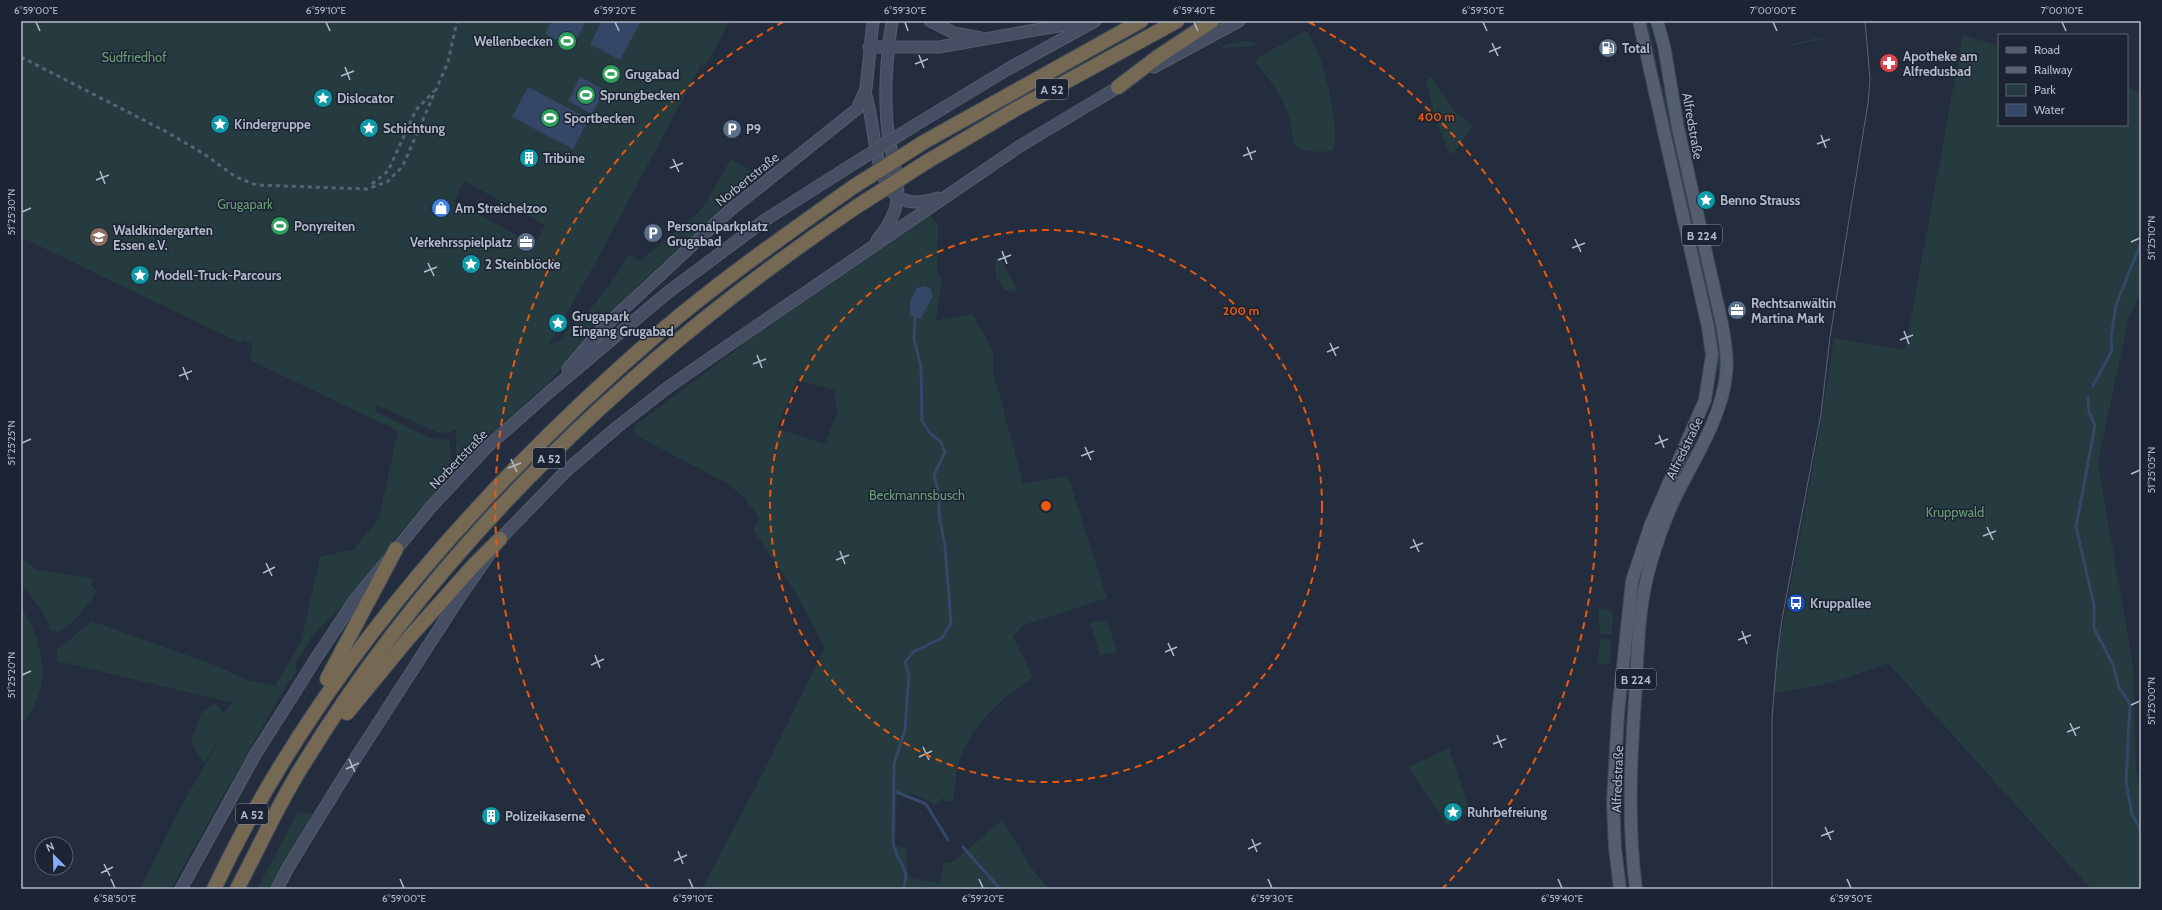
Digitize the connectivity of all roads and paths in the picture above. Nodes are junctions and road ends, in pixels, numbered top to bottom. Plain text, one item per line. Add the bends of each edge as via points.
1 (873, 21) edge
2 (892, 21) edge
3 (930, 21) edge
4 (1087, 21) edge
5 (1095, 21) edge
6 (1141, 21) edge
7 (1177, 21) edge
8 (1212, 21) edge
9 (1239, 21) edge
10 (1639, 21) edge
11 (1657, 21) edge
12 (987, 40) junction
13 (869, 47) junction
14 (888, 47) junction
15 (1118, 87) junction
16 (866, 93) junction
17 (948, 194) junction
18 (898, 197) junction
19 (866, 250) junction
20 (546, 394) junction
21 (500, 539) junction
22 (396, 549) junction
23 (294, 742) junction
24 (301, 766) junction
25 (181, 889) edge
26 (214, 889) edge
27 (237, 889) edge
28 (277, 889) edge
29 (1620, 889) edge
30 (1636, 889) edge

1 - 13 main road, Norbertstraße
2 - 14 main road
3 - 12 main road via 954,33
4 - 12 main road
5 - 20 main road, Norbertstraße, bridge via 917,124 765,220 667,293
6 - 23 highway, A 52, bridge via 924,142 853,187 767,248 661,332 537,448 482,504 387,611
7 - 24 highway, A 52, bridge via 928,161 776,262 682,336 550,457 492,518 412,609 356,683
8 - 15 highway
9 - 15 main road
10 - 29 main road, Alfredstraße / B 224 via 1708,327 1712,356 1705,400 1651,524 1632,581 1618,714 1613,802 1614,848
11 - 30 main road, Alfredstraße / B 224 via 1722,324 1726,374 1724,391 1713,421 1671,507 1645,584 1639,621 1629,800
12 - 14 main road via 939,47
13 - 14 main road
13 - 16 main road, Norbertstraße
14 - 18 main road via 887,122 899,182
15 - 17 main road via 1020,146
16 - 18 main road via 871,110 878,162 888,186
16 - 20 main road, Norbertstraße via 860,106 849,117 728,212 602,329
17 - 18 main road via 922,203
17 - 19 main road
18 - 19 main road via 894,214 886,228
19 - 21 main road via 673,384 616,428 547,489
20 - 22 main road, Norbertstraße via 487,447
21 - 24 highway via 477,561 407,640 323,744
21 - 28 main road via 348,770
22 - 23 highway
22 - 25 main road, Norbertstraße via 354,601 301,681 255,755
23 - 26 highway, A 52 via 235,844
24 - 27 highway, A 52

